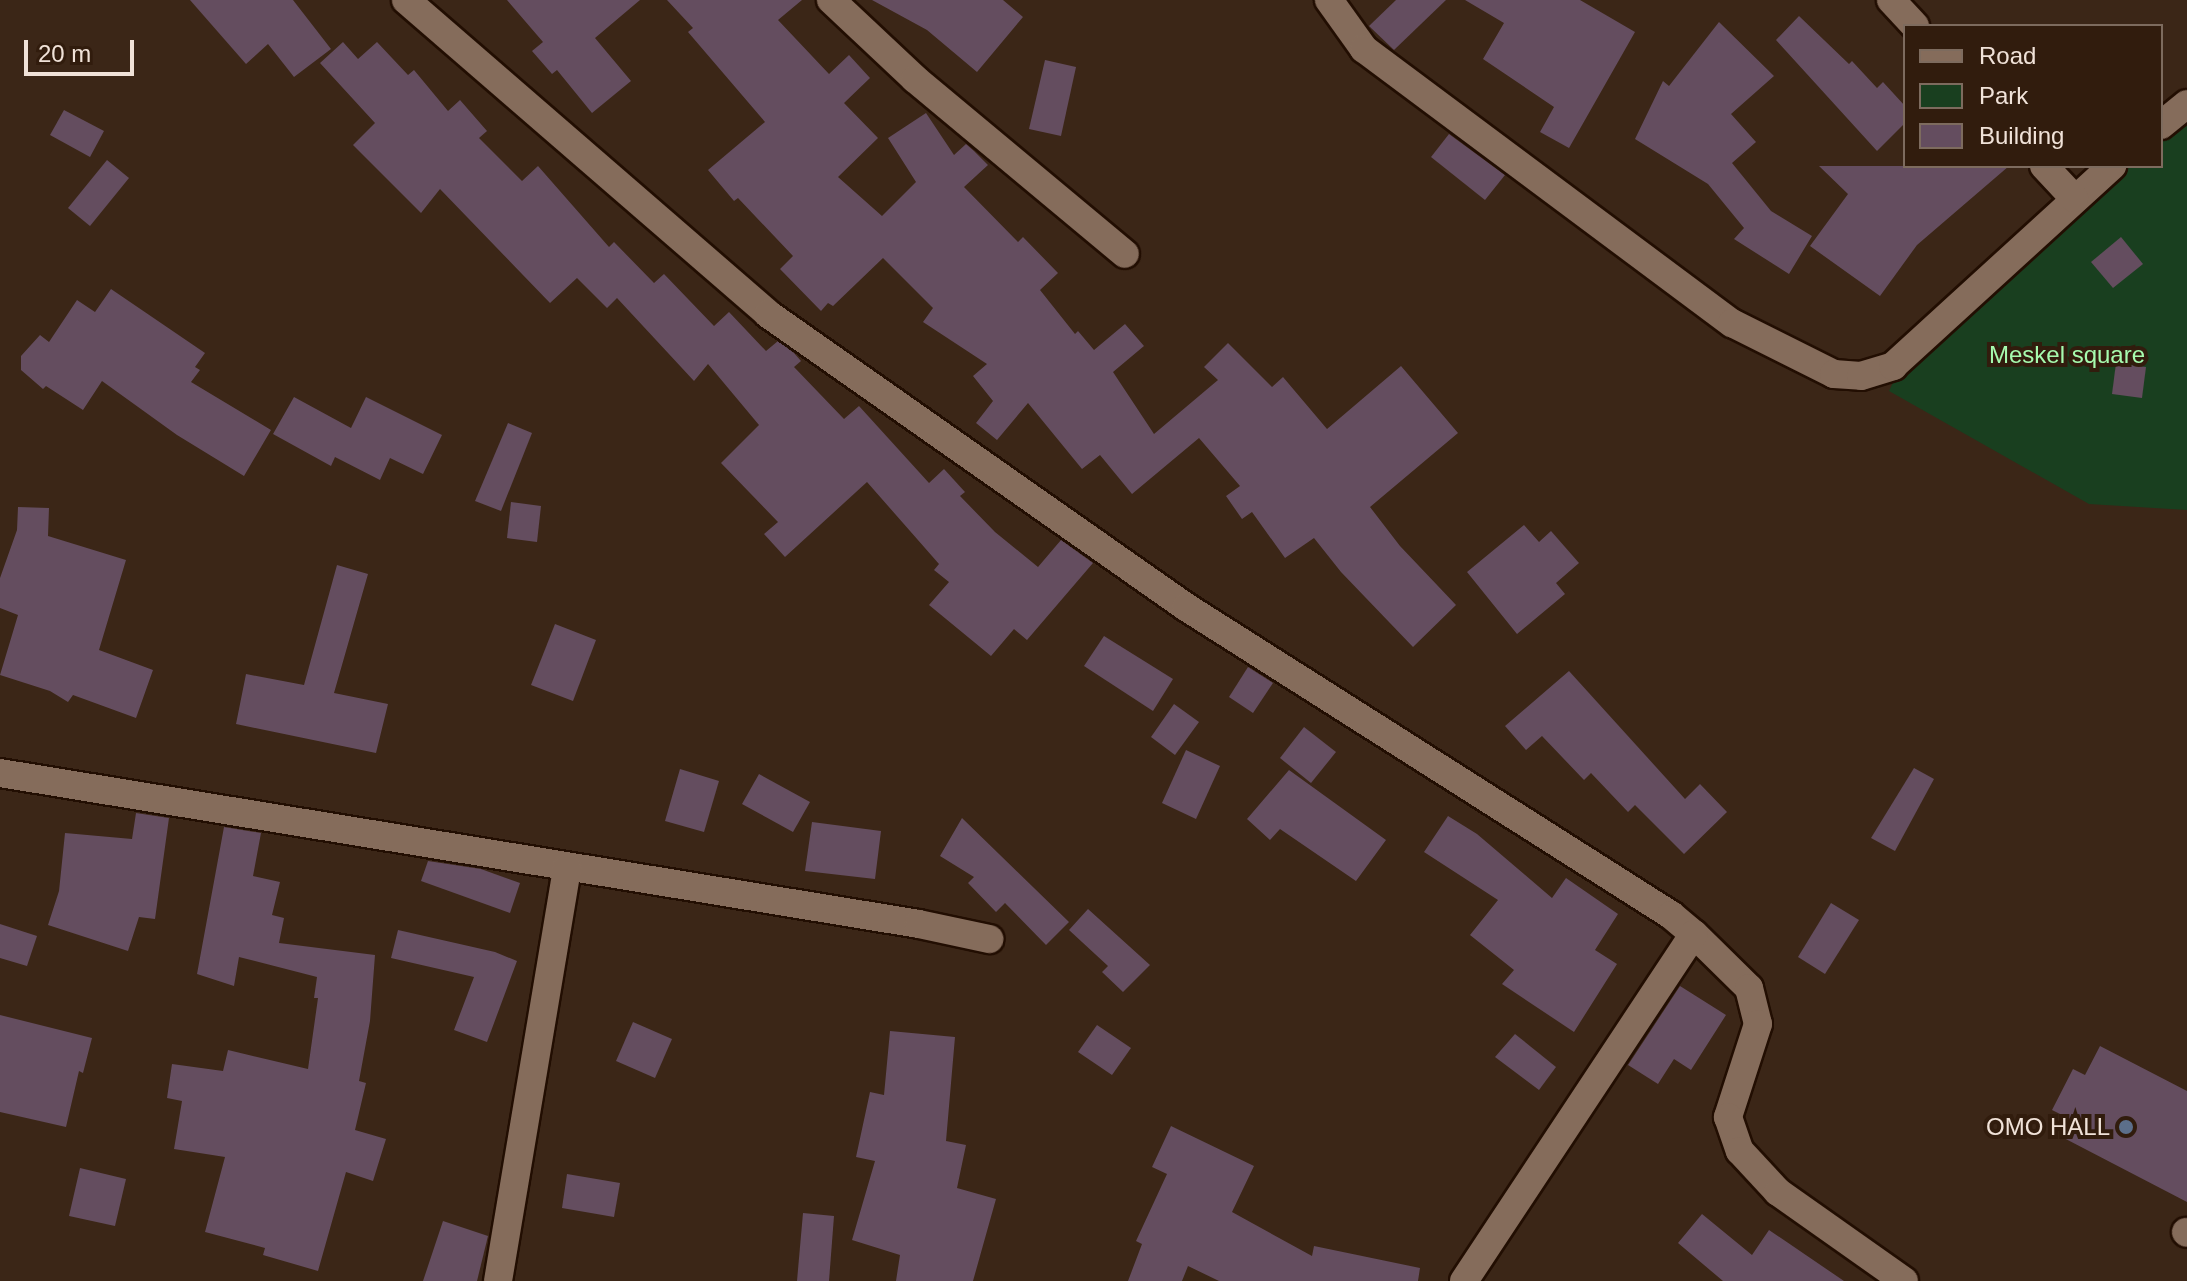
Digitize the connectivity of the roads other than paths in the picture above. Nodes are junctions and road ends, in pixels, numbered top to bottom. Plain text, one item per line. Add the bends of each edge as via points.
1 (406, 0) edge
2 (831, 0) edge
3 (1329, 0) edge
4 (1891, 0) edge
5 (1913, 24) edge
6 (2187, 104) edge
7 (2163, 123) edge
8 (2046, 168) edge
9 (2110, 168) edge
10 (2074, 198) junction
11 (1125, 254) dead end
12 (0, 773) edge
13 (567, 868) junction
14 (1694, 934) junction
15 (989, 939) dead end
16 (1467, 1275) edge
17 (498, 1281) edge
18 (1904, 1281) edge

1 - 14 street via 768,314 1186,607
2 - 11 street via 915,79
3 - 10 street via 1364,49 1706,304 1732,323 1834,374 1861,376 1893,366
4 - 5 street
6 - 7 street
8 - 10 street
9 - 10 street
12 - 13 street
13 - 15 street
13 - 17 street
14 - 16 street
14 - 18 street via 1749,988 1758,1024 1728,1117 1740,1151 1778,1192

